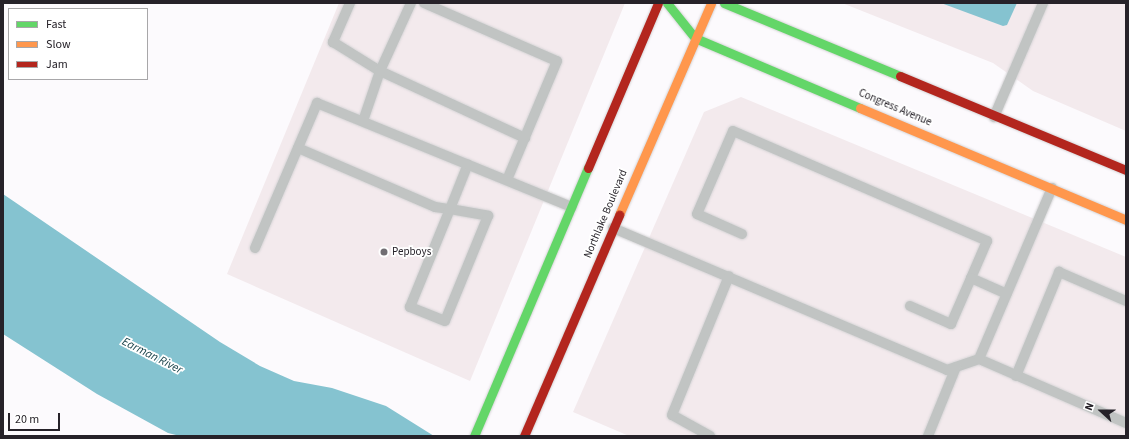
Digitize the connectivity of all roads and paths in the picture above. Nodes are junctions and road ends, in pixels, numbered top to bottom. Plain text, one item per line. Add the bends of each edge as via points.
1 (350, 3) edge
2 (411, 3) edge
3 (424, 3) edge
4 (658, 3) edge
5 (667, 3) edge
6 (710, 3) edge
7 (724, 3) edge
8 (1043, 3) edge
9 (695, 38) junction
10 (380, 71) junction
11 (994, 117) junction
12 (363, 121) junction
13 (525, 138) junction
14 (298, 148) junction
15 (468, 164) junction
16 (1126, 170) edge
17 (507, 180) junction
18 (1052, 188) junction
19 (572, 207) junction
20 (450, 209) junction
21 (1126, 220) edge
22 (613, 228) junction
23 (742, 234) dead end
24 (255, 248) dead end
25 (729, 276) junction
26 (971, 278) junction
27 (1007, 294) junction
28 (1126, 301) edge
29 (910, 306) dead end
30 (979, 360) junction
31 (956, 367) junction
32 (1016, 376) junction
33 (1126, 423) edge
34 (474, 436) edge
35 (524, 436) edge
36 (710, 436) edge
37 (928, 436) edge

1 - 10 lane via 333,42
2 - 10 lane
3 - 13 lane via 557,61
4 - 19 street
5 - 9 street, Congress Avenue
6 - 9 street, Northlake Boulevard
7 - 11 street
8 - 11 lane
9 - 18 street, Congress Avenue
9 - 22 street, Northlake Boulevard
10 - 12 lane
10 - 13 lane
11 - 16 street
12 - 14 lane via 317,103
12 - 15 lane
13 - 17 lane
14 - 20 lane via 435,207
14 - 24 lane
15 - 17 lane
15 - 20 lane
17 - 19 lane
18 - 21 street, Congress Avenue
18 - 27 lane
19 - 34 street
20 - 20 lane via 410,307 445,321 488,216
22 - 25 lane
22 - 35 street, Northlake Boulevard
23 - 26 lane via 697,214 733,131 987,241
25 - 31 lane via 947,370
25 - 36 lane via 672,415
26 - 27 lane
26 - 29 lane via 951,324
27 - 30 lane
28 - 32 lane via 1059,272
30 - 31 lane
30 - 32 lane
31 - 37 lane
32 - 33 lane

